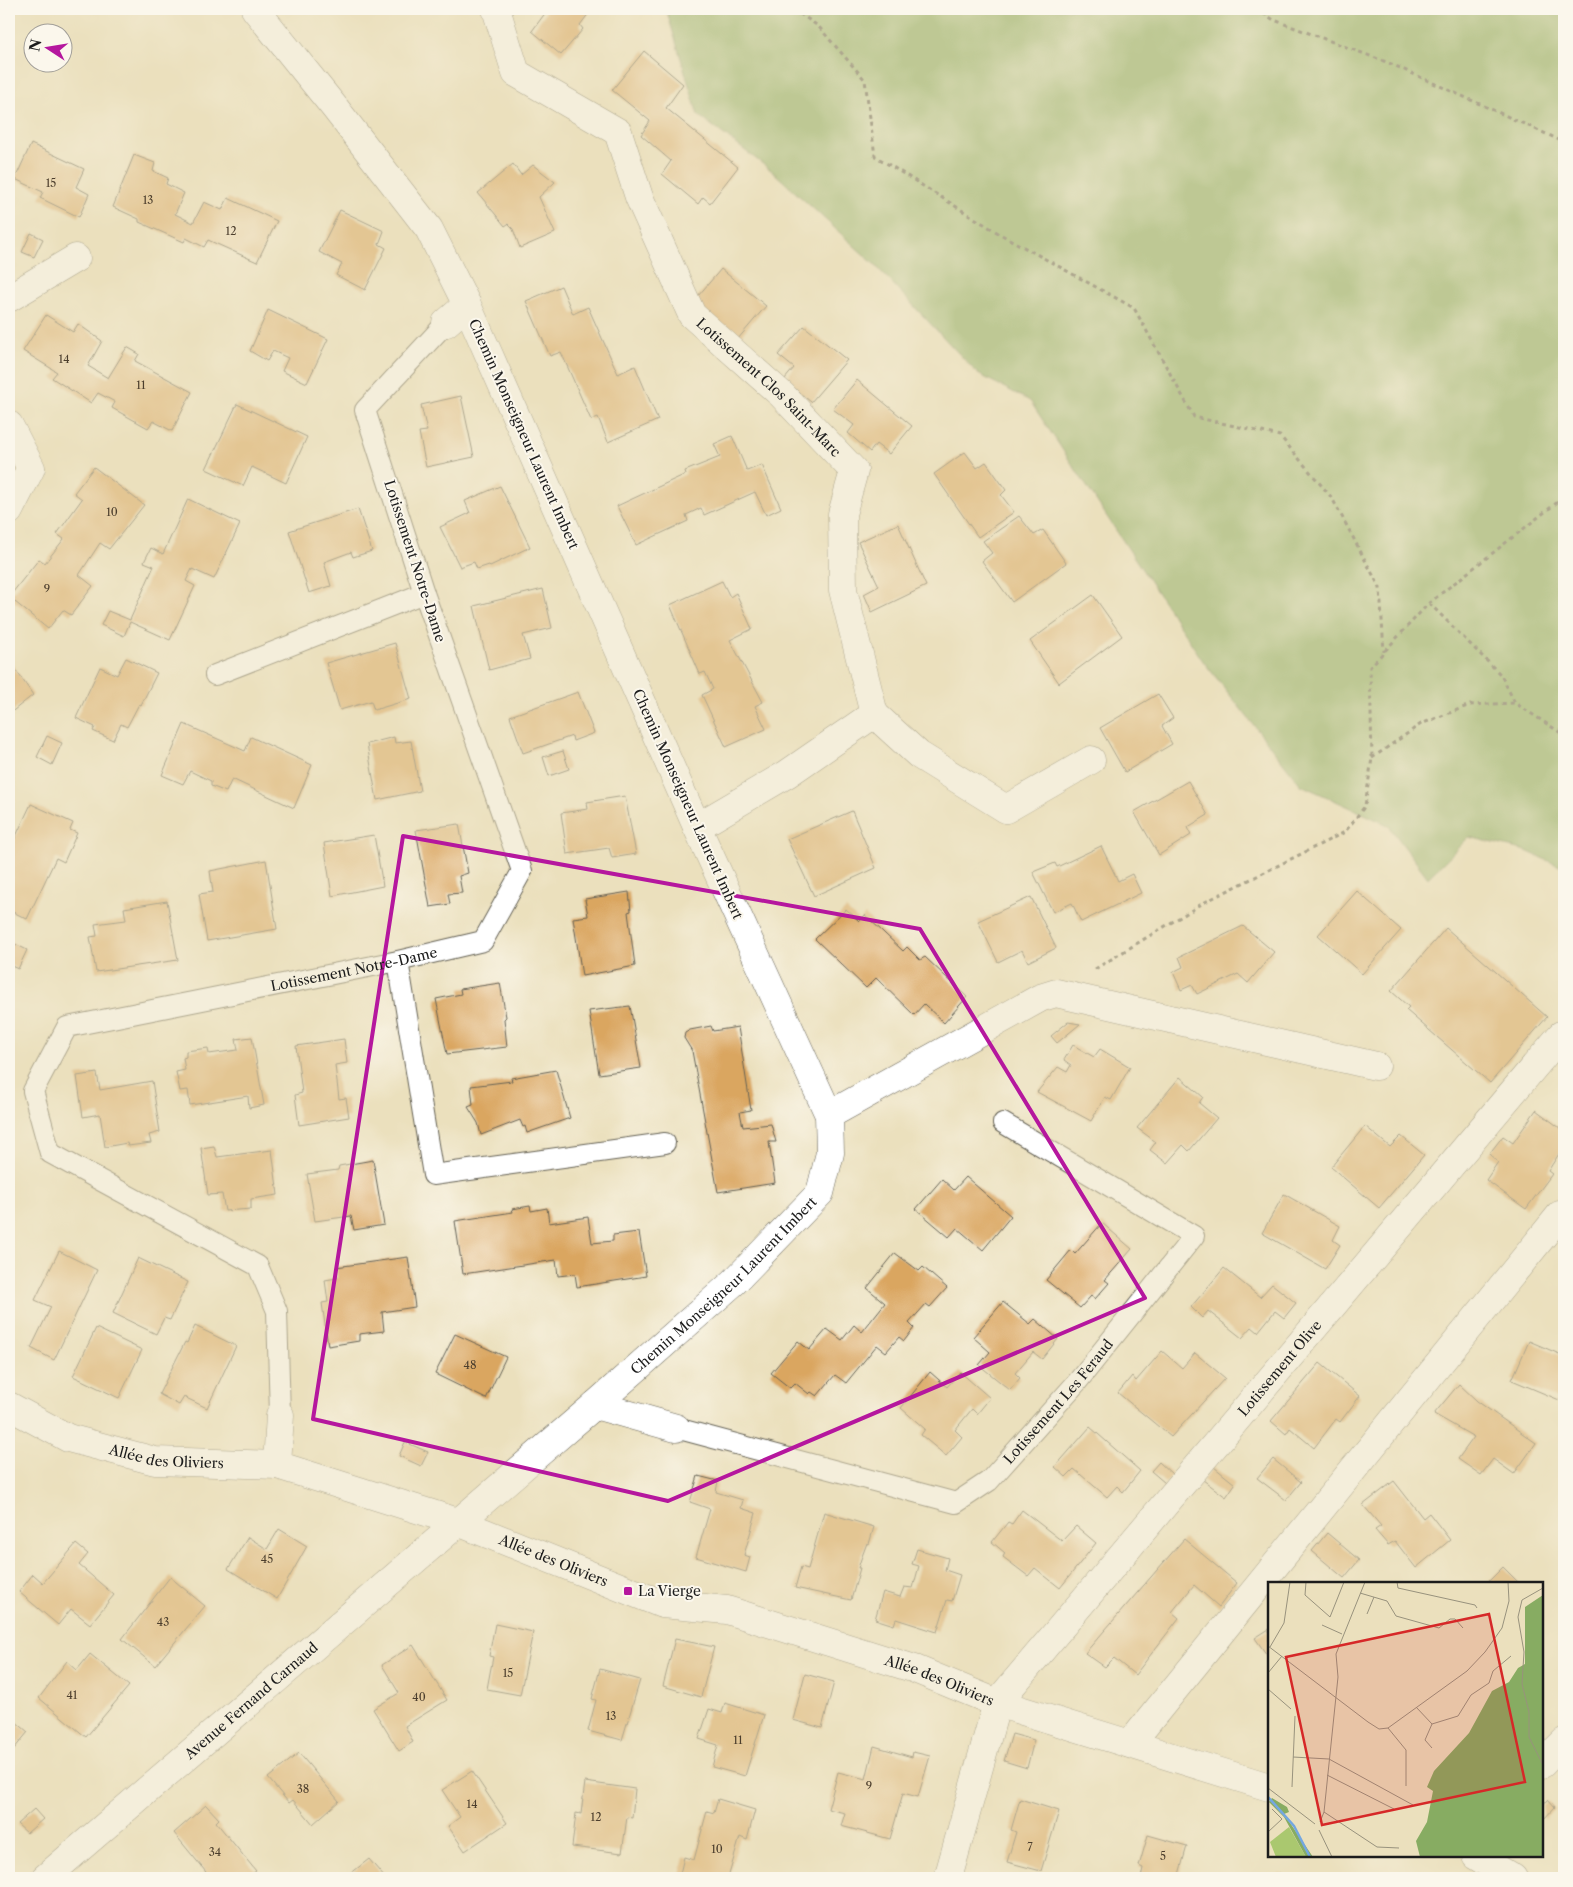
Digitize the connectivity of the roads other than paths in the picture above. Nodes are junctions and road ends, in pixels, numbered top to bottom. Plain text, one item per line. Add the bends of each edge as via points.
1 (255, 9) edge
2 (496, 9) edge
3 (76, 258) dead end
4 (9, 298) edge
5 (467, 305) junction
6 (446, 323) joint
7 (9, 426) edge
8 (9, 511) edge
9 (424, 593) junction
10 (215, 675) dead end
11 (874, 714) junction
12 (1091, 760) dead end
13 (697, 827) junction
14 (398, 961) junction
15 (1561, 1035) dead end
16 (1376, 1066) dead end
17 (829, 1115) junction
18 (1003, 1123) dead end
19 (665, 1143) dead end
20 (1560, 1214) dead end
21 (595, 1405) junction
22 (9, 1406) edge
23 (280, 1415) joint
24 (676, 1428) joint
25 (277, 1465) junction
26 (458, 1522) junction
27 (997, 1703) junction
28 (1564, 1742) edge
29 (1130, 1744) junction
30 (1543, 1763) edge
31 (1268, 1787) edge
32 (1478, 1857) edge
33 (45, 1878) edge
34 (948, 1878) edge
35 (1513, 1878) edge

1 - 5 street, Chemin Monseigneur Laurent Imbert via 428,229
2 - 11 street, Lotissement Clos Saint-Marc via 516,73 618,132 639,197 692,315 782,395 854,471 842,514 843,590
3 - 4 street
5 - 6 street
5 - 13 street, Chemin Monseigneur Laurent Imbert
6 - 9 lane, Lotissement Notre-Dame via 365,410
7 - 8 street via 31,468
9 - 10 lane
9 - 14 lane, Lotissement Notre-Dame via 522,871 483,942
11 - 12 street via 919,755 1006,810
11 - 13 street via 787,774
13 - 17 street, Chemin Monseigneur Laurent Imbert
14 - 19 lane via 433,1175
14 - 23 lane, Lotissement Notre-Dame via 67,1027 33,1091 50,1153 258,1266 277,1311
15 - 27 street, Lotissement Olive
16 - 17 street via 1056,993 1040,998
17 - 21 street, Chemin Monseigneur Laurent Imbert via 830,1153 820,1193 734,1282
18 - 24 lane, Lotissement Les Feraud via 1194,1236 1078,1381 989,1480 956,1503
20 - 29 street
21 - 24 street
21 - 26 street, Chemin Monseigneur Laurent Imbert
22 - 25 street, Allée des Oliviers via 68,1438 155,1461
23 - 25 street
25 - 26 street, Allée des Oliviers
26 - 27 street, Allée des Oliviers via 662,1604 727,1610 915,1668
26 - 33 street, Avenue Fernand Carnaud
27 - 29 street, Allée des Oliviers
27 - 34 street
28 - 30 street
29 - 31 street, Allée des Oliviers
32 - 35 street

